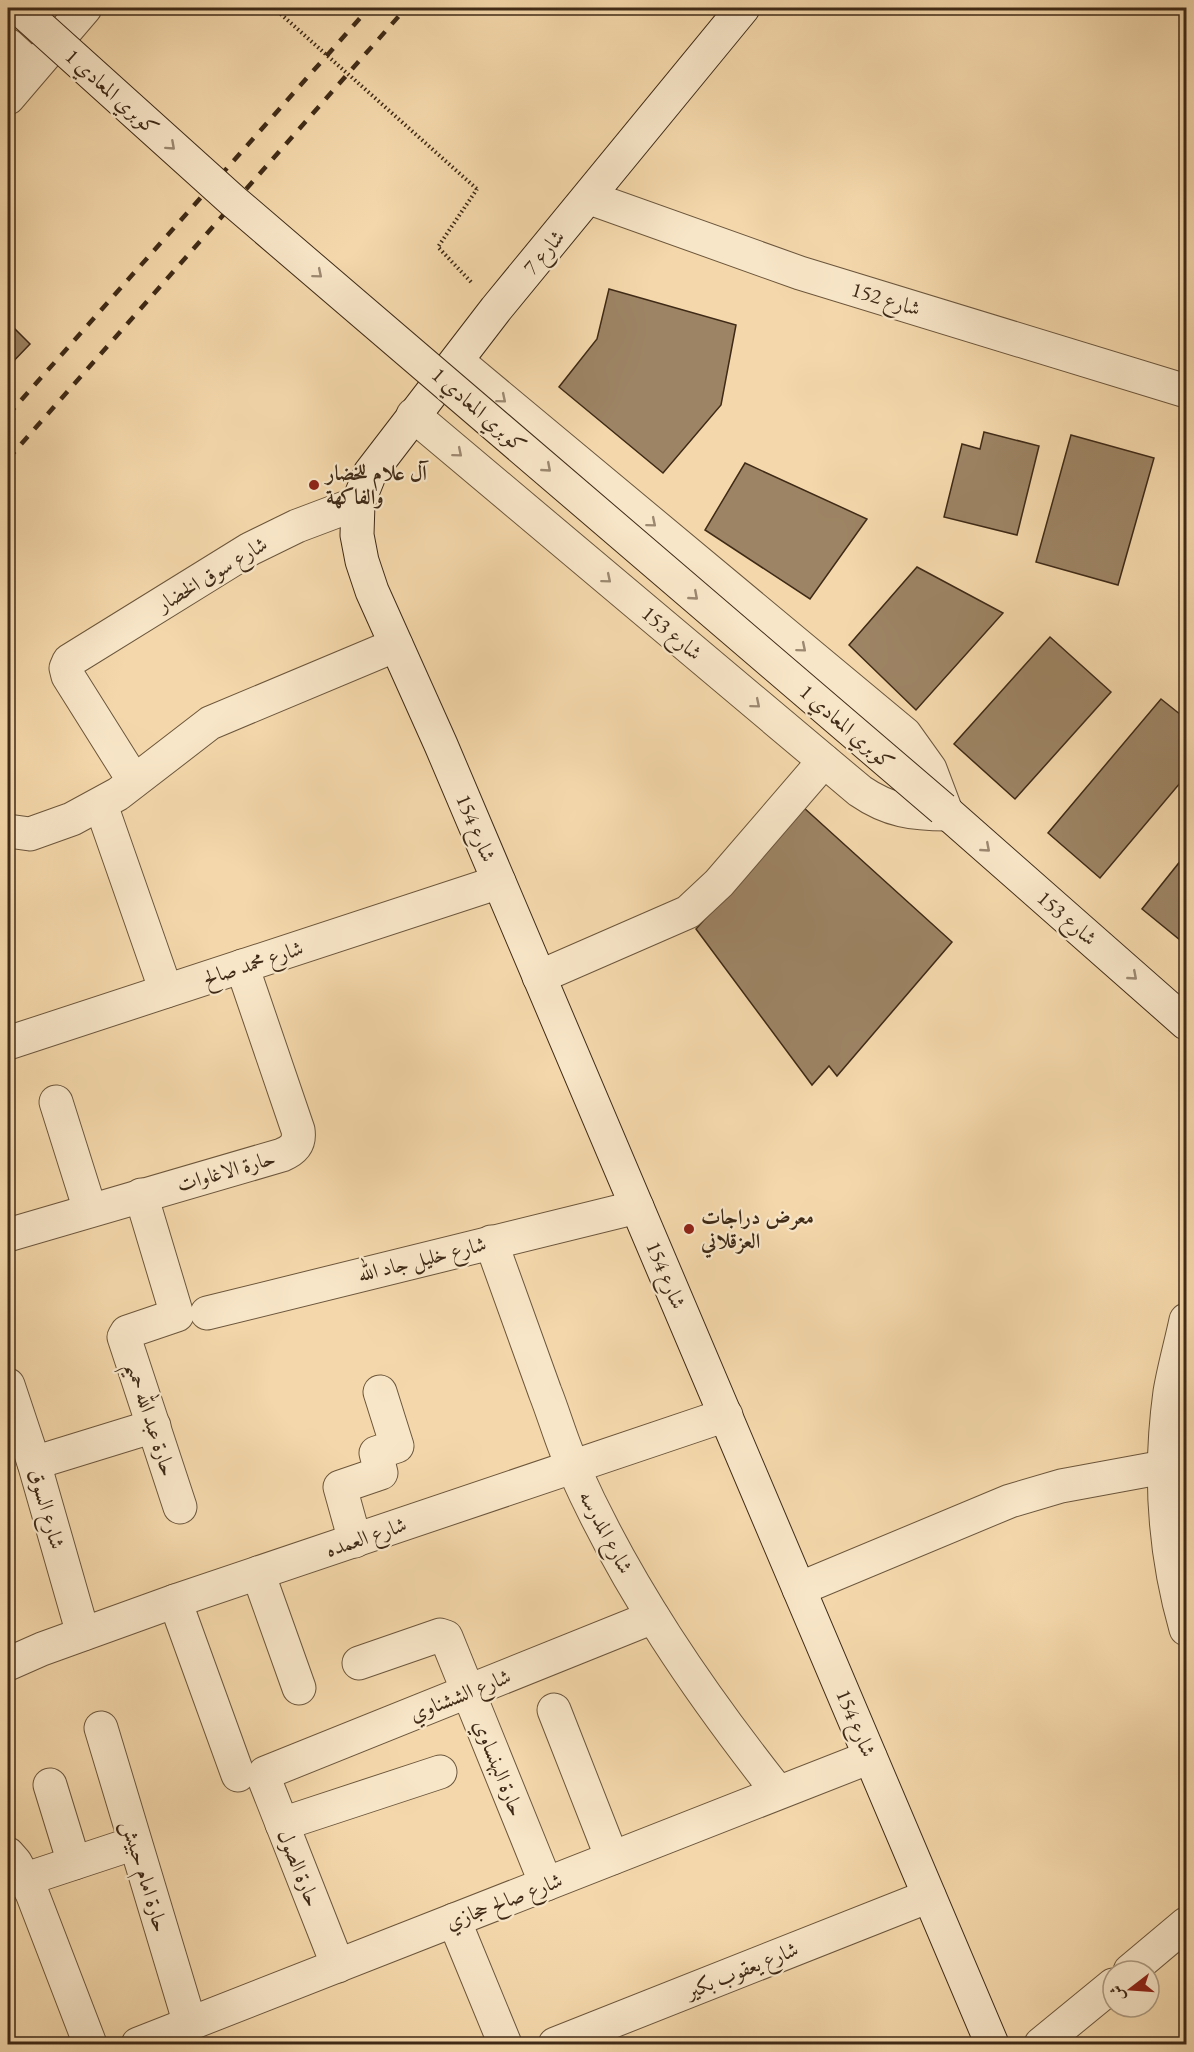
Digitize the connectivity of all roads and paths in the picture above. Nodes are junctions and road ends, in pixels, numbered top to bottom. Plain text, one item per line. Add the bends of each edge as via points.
1 (19, 8) edge
2 (84, 8) edge
3 (273, 8) edge
4 (743, 8) edge
5 (8, 45) edge
6 (33, 68) junction
7 (8, 98) edge
8 (590, 198) junction
9 (496, 309) junction
10 (457, 361) junction
11 (1186, 391) edge
12 (413, 416) junction
13 (358, 503) junction
14 (396, 645) junction
15 (824, 761) junction
16 (134, 781) junction
17 (100, 805) junction
18 (945, 812) junction
19 (8, 831) edge
20 (499, 882) junction
21 (242, 966) junction
22 (539, 978) junction
23 (166, 991) junction
24 (1186, 1023) edge
25 (8, 1043) edge
26 (57, 1102) dead end
27 (141, 1195) junction
28 (637, 1207) junction
29 (90, 1210) junction
30 (8, 1235) edge
31 (491, 1242) junction
32 (207, 1313) dead end
33 (1186, 1320) edge
34 (8, 1385) edge
35 (380, 1392) dead end
36 (726, 1415) junction
37 (14, 1424) edge
38 (154, 1426) junction
39 (34, 1463) junction
40 (573, 1467) junction
41 (1164, 1467) junction
42 (180, 1507) dead end
43 (355, 1540) junction
44 (258, 1573) junction
45 (799, 1589) junction
46 (175, 1601) junction
47 (653, 1617) junction
48 (1186, 1629) edge
49 (83, 1634) junction
50 (359, 1663) dead end
51 (8, 1664) edge
52 (299, 1688) dead end
53 (468, 1691) junction
54 (554, 1710) dead end
55 (101, 1728) dead end
56 (870, 1757) junction
57 (440, 1772) dead end
58 (253, 1774) junction
59 (50, 1785) dead end
60 (778, 1792) junction
61 (282, 1824) junction
62 (135, 1843) junction
63 (612, 1858) junction
64 (74, 1863) junction
65 (17, 1867) edge
66 (546, 1884) junction
67 (928, 1896) junction
68 (454, 1920) junction
69 (1186, 1924) edge
70 (1144, 1959) edge
71 (338, 1966) junction
72 (1101, 1995) edge
73 (190, 2024) junction
74 (90, 2044) edge
75 (138, 2044) edge
76 (505, 2044) edge
77 (555, 2044) edge
78 (992, 2044) edge
79 (1041, 2044) edge

1 -> 18 street, كوبري المعادي 1, bridge via 232,200
2 - 6 street
3 - 9 path, bridge via 477,189 438,247
4 - 8 street, شارع 7
5 - 6 street
6 - 7 street
8 - 9 street, شارع 7
8 - 11 street, شارع 152 via 800,273
9 - 10 street, شارع 7
10 - 12 street, شارع 7
10 -> 18 street, شارع 153 via 905,734 930,769
12 - 13 street, شارع 7 via 370,473
12 -> 15 street, شارع 153
13 - 14 street, شارع 154 via 357,535 362,561
13 - 16 street, شارع سوق الخضار via 250,549 72,659 66,669 68,676
14 - 16 street via 210,723
14 - 20 street, شارع 154
15 - 18 street, شارع 153 via 878,803 898,811
15 - 22 street via 719,883 688,912
16 - 17 street
17 - 19 street via 42,831
17 - 23 street
18 -> 24 street, شارع 153
20 - 21 street, شارع محمد صالح
20 - 22 street, شارع 154
21 - 23 street, شارع محمد صالح
21 - 27 street, حارة الاغاوات via 298,1130 296,1145 282,1155
22 - 28 street, شارع 154
23 - 25 street, شارع محمد صالح
26 - 29 street
27 - 29 street, حارة الاغاوات
27 - 38 street, حارة عبد الله حميم via 177,1315 128,1332 124,1337
28 - 31 street, شارع خليل جاد الله
28 - 36 street, شارع 154
29 - 30 street, حارة الاغاوات
31 - 32 street, شارع خليل جاد الله
31 - 40 street, شارع المدرسه
33 - 41 street via 1170,1391
34 - 37 street, شارع السوق
35 - 43 street via 397,1446 376,1453 381,1473 340,1487
36 - 40 street, شارع العمده
36 - 45 street, شارع 154
37 - 39 street, شارع السوق
38 - 39 street
38 - 42 street, حارة عبد الله حميم
39 - 49 street, شارع السوق
40 - 43 street, شارع العمده
40 - 47 street, شارع المدرسه
41 - 45 street via 1061,1486 1010,1501
41 - 48 street via 1166,1533
43 - 44 street, شارع العمده
44 - 46 street, شارع العمده
44 - 52 street
45 - 56 street, شارع 154
46 - 49 street, شارع العمده
46 - 58 street
47 - 53 street, شارع الششناوي
47 - 60 street, شارع المدرسه via 712,1707
49 - 51 street, شارع العمده
50 - 53 street, حارة البهنساوي via 443,1635
53 - 58 street, شارع الششناوي
53 - 66 street, حارة البهنساوي
54 - 63 street
55 - 62 street, حارة امام حبيش
56 - 60 street, شارع صالح حجازي
56 - 67 street, شارع 154
57 - 61 street
58 - 61 street, حارة الصول via 264,1778
59 - 64 street
60 - 63 street, شارع صالح حجازي
61 - 71 street, حارة الصول
62 - 64 street
62 - 73 street, حارة امام حبيش
63 - 66 street, شارع صالح حجازي
64 - 65 street
65 - 74 street
66 - 68 street, شارع صالح حجازي
67 - 77 street, شارع يعقوب بكير
67 - 78 street, شارع 154
68 - 71 street, شارع صالح حجازي
68 - 76 street
69 - 70 street
71 - 73 street, شارع صالح حجازي
72 - 79 street
73 - 75 street, شارع صالح حجازي

